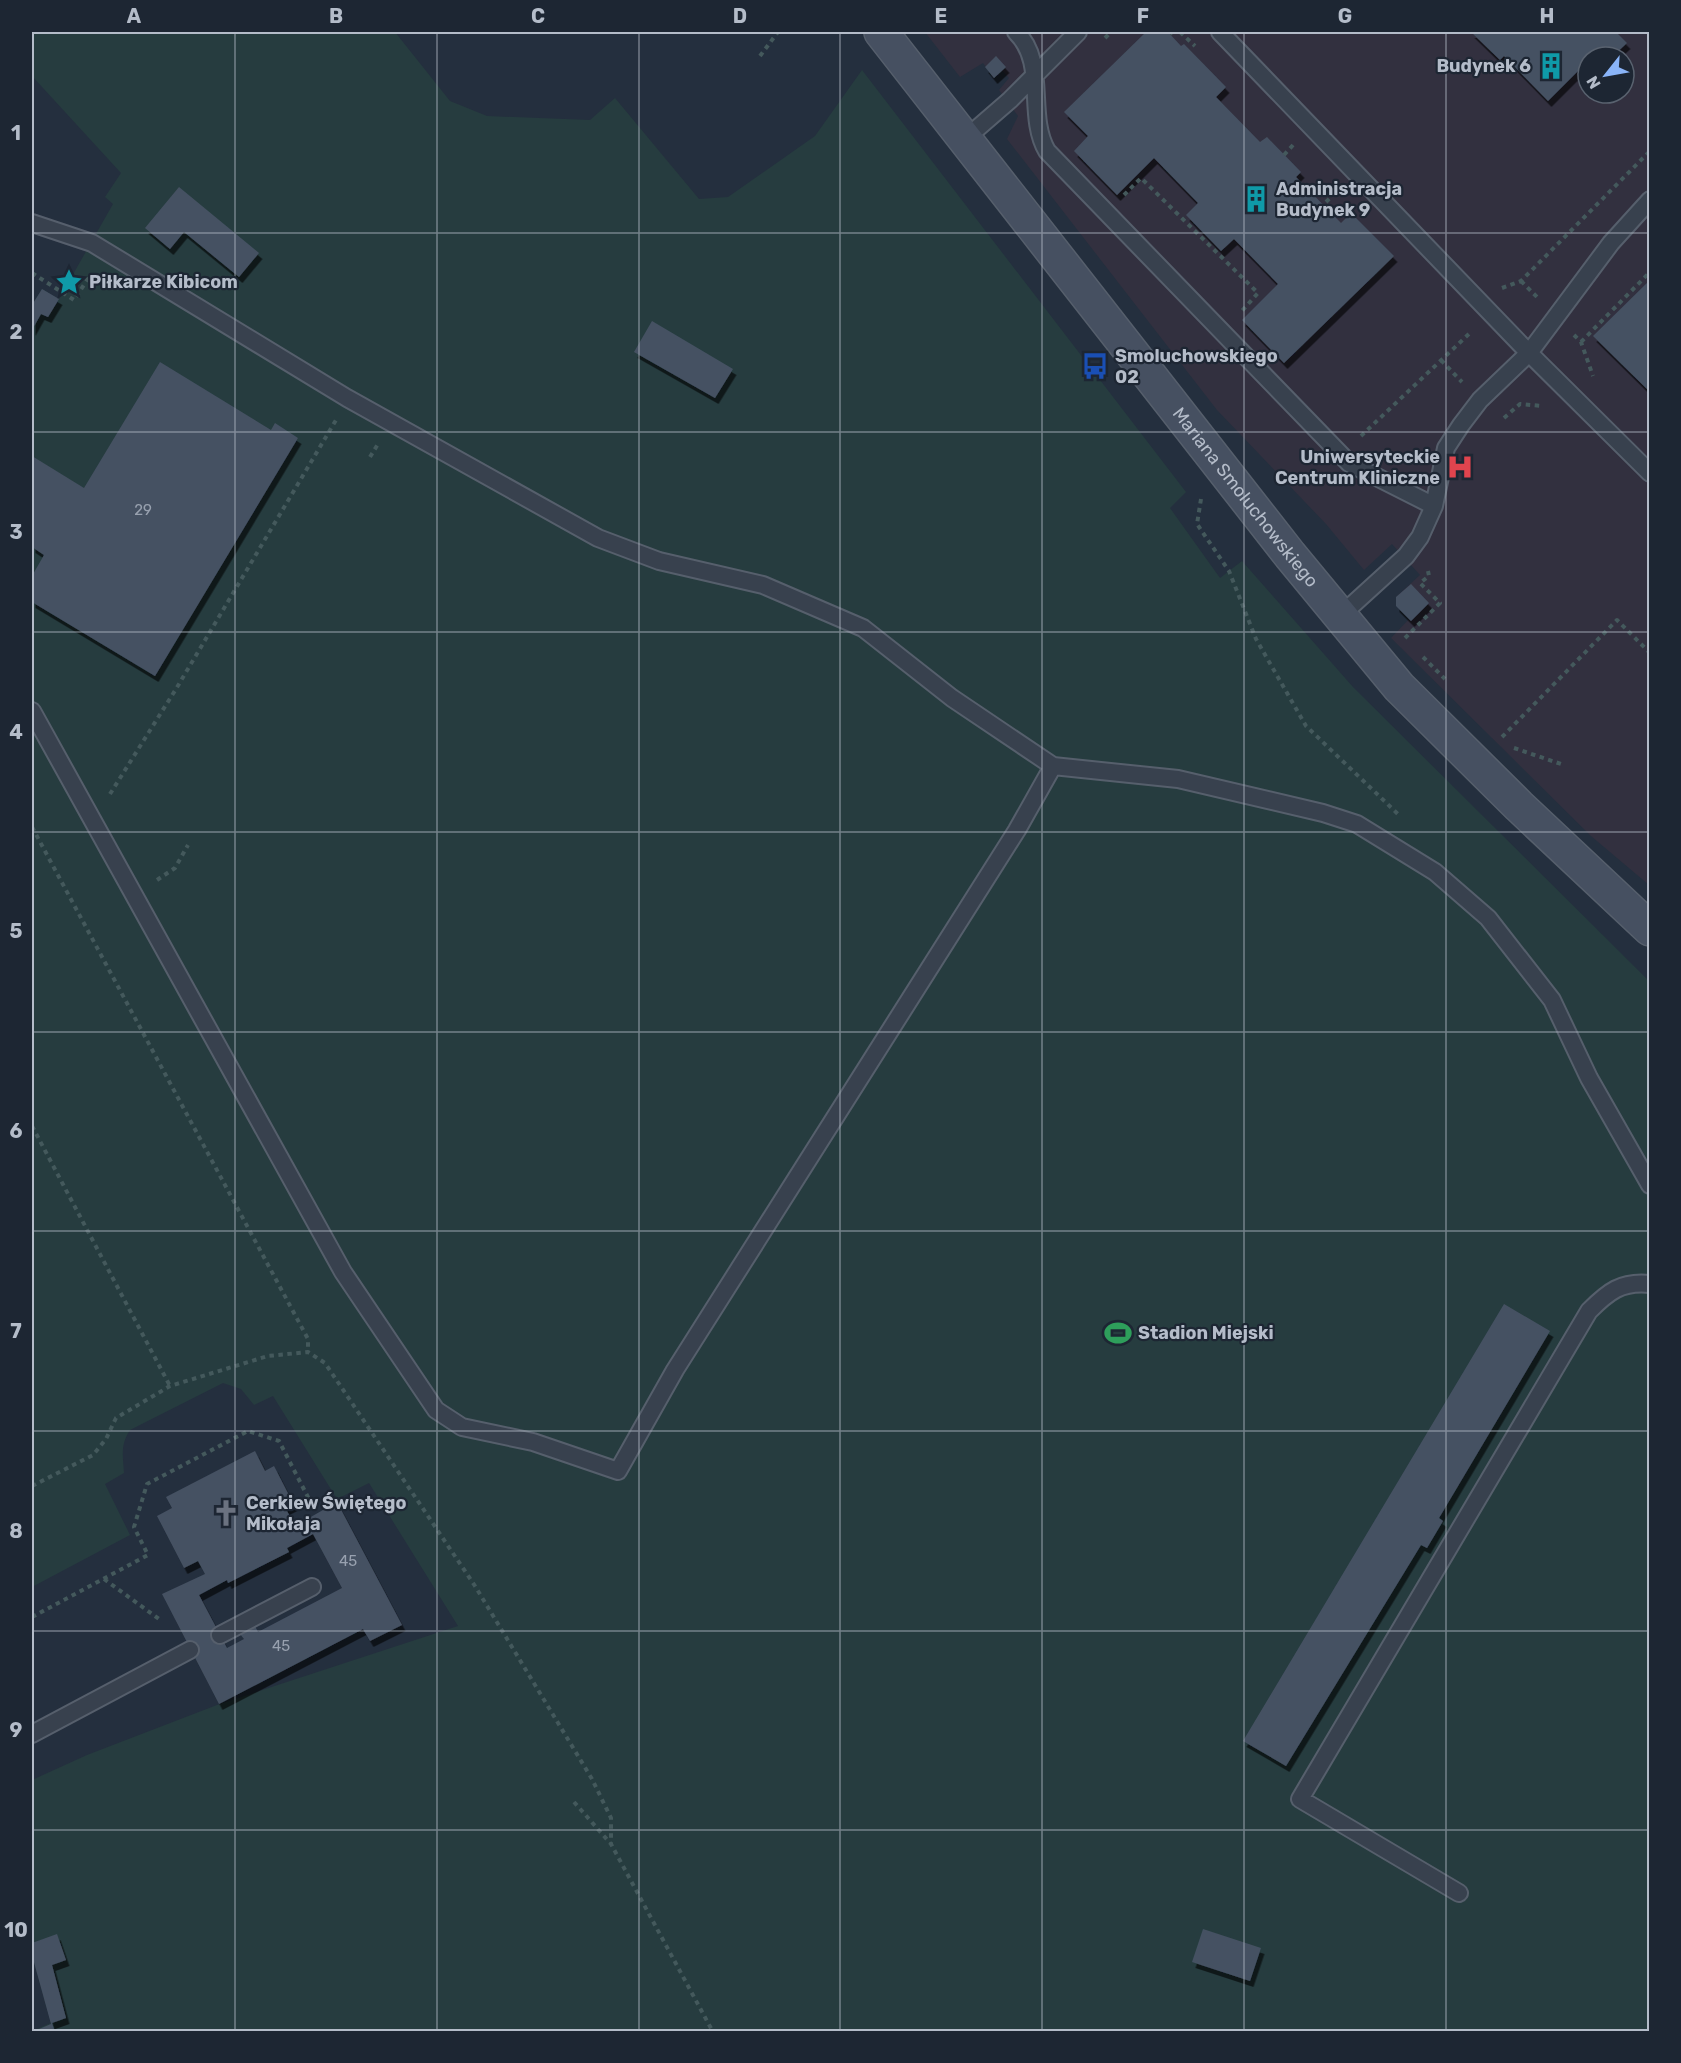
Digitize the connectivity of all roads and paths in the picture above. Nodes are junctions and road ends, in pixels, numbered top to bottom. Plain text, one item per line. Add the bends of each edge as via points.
1 (778, 32) edge
2 (881, 32) edge
3 (1016, 32) edge
4 (1078, 32) edge
5 (1220, 32) edge
6 (760, 56) dead end
7 (1034, 76) junction
8 (965, 139) junction
9 (1296, 142) dead end
10 (1650, 151) edge
11 (1284, 155) dead end
12 (1340, 187) dead end
13 (1119, 200) dead end
14 (1650, 200) edge
15 (1326, 202) dead end
16 (32, 223) edge
17 (106, 251) junction
18 (1650, 272) edge
19 (32, 273) edge
20 (1501, 288) dead end
21 (1221, 332) junction
22 (1472, 332) dead end
23 (1581, 342) dead end
24 (1529, 353) junction
25 (1441, 360) junction
26 (1464, 384) dead end
27 (347, 398) junction
28 (1547, 408) dead end
29 (1501, 421) dead end
30 (1341, 455) junction
31 (1650, 473) edge
32 (1201, 498) dead end
33 (1434, 506) junction
34 (1420, 584) dead end
35 (1339, 617) junction
36 (1413, 646) dead end
37 (1650, 652) edge
38 (1421, 654) dead end
39 (1453, 687) dead end
40 (32, 711) edge
41 (1494, 728) dead end
42 (1502, 737) junction
43 (1561, 764) dead end
44 (1053, 766) junction
45 (92, 820) junction
46 (1406, 822) dead end
47 (32, 827) edge
48 (188, 845) dead end
49 (134, 895) junction
50 (1650, 928) edge
51 (32, 1126) edge
52 (1650, 1185) edge
53 (1650, 1284) edge
54 (308, 1352) junction
55 (170, 1386) junction
56 (32, 1486) edge
57 (311, 1503) dead end
58 (103, 1579) junction
59 (312, 1587) dead end
60 (32, 1617) edge
61 (159, 1619) dead end
62 (220, 1635) dead end
63 (190, 1650) dead end
64 (32, 1734) edge
65 (574, 1802) dead end
66 (611, 1844) junction
67 (1459, 1893) dead end
68 (714, 2031) edge

1 - 6 path
2 - 8 street, Mariana Smoluchowskiego
3 - 7 lane via 1029,50
4 - 7 lane
5 - 24 lane
7 - 8 lane
7 - 21 lane via 1040,134 1047,151
8 - 35 street, Mariana Smoluchowskiego
9 - 11 path
10 - 20 path via 1521,281
12 - 15 path
13 - 21 path via 1141,178 1258,293
14 - 24 lane via 1611,243
16 - 17 lane
17 - 19 path via 74,300
17 - 27 lane
18 - 23 path
21 - 30 lane
22 - 25 path
24 - 31 lane
24 - 33 lane via 1480,400 1446,448
25 - 26 path
25 - 30 path
27 - 44 lane via 598,538 658,561 763,585 863,628 952,698
27 - 45 path via 176,689
28 - 29 path via 1539,404 1520,405
30 - 33 lane via 1377,479
32 - 46 path via 1197,524 1229,571 1256,639 1306,726
33 - 35 lane via 1406,556
34 - 36 path via 1440,603 1404,638
35 - 50 street, Mariana Smoluchowskiego via 1399,687
37 - 42 path via 1617,620
38 - 39 path
40 - 45 lane
41 - 42 path
42 - 43 path via 1515,749
44 - 49 lane via 1017,830 675,1370 618,1472 533,1442 462,1426 436,1410 343,1272
44 - 52 lane via 1178,779 1323,813 1357,824 1435,872 1488,918 1552,1000 1589,1078
45 - 49 lane
47 - 54 path via 308,1339
48 - 49 path via 175,868
51 - 55 path
53 - 67 lane via 1618,1286 1588,1311 1300,1799
54 - 55 path via 268,1356
54 - 66 path via 325,1363 475,1586 592,1779 611,1818
55 - 56 path via 117,1418 93,1455
57 - 58 path via 279,1441 248,1431 147,1484 134,1527 148,1554
58 - 60 path
58 - 61 path
59 - 62 lane
63 - 64 lane
65 - 66 path
66 - 68 path

